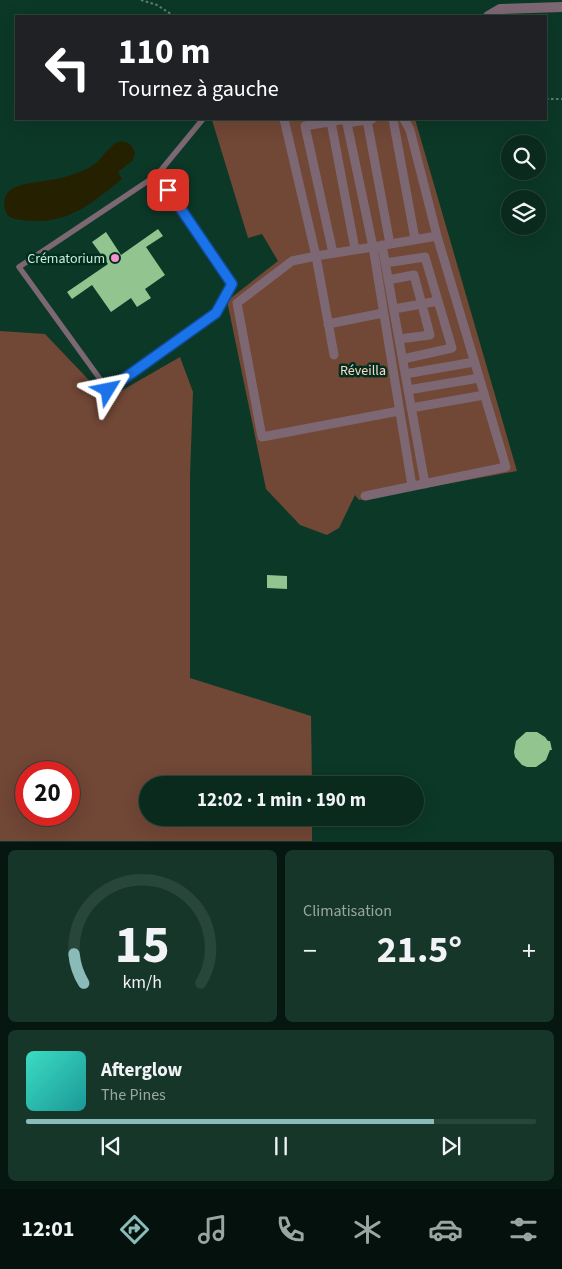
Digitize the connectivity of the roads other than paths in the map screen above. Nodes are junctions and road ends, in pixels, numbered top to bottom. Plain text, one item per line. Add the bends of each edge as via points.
1 (562, 7) edge
2 (490, 15) edge
3 (202, 120) edge
4 (284, 120) edge
5 (347, 120) edge
6 (370, 120) edge
7 (394, 120) edge
8 (405, 120) edge
9 (331, 122) junction
10 (157, 175) junction
11 (437, 236) junction
12 (415, 239) junction
13 (382, 245) junction
14 (356, 250) junction
15 (333, 253) junction
16 (316, 256) junction
17 (385, 263) junction
18 (388, 280) junction
19 (438, 301) junction
20 (422, 304) junction
21 (394, 310) junction
22 (383, 313) junction
23 (328, 324) junction
24 (399, 339) junction
25 (334, 355) dead end
26 (403, 359) junction
27 (474, 362) junction
28 (405, 374) junction
29 (479, 378) junction
30 (408, 390) junction
31 (484, 395) junction
32 (412, 408) junction
33 (399, 410) junction
34 (425, 484) junction
35 (412, 486) junction
36 (365, 496) dead end

1 - 2 street via 500,10
3 - 10 lane
4 - 16 street
5 - 9 street
5 - 13 street
6 - 13 street
7 - 12 street
8 - 11 street via 410,130
9 - 14 street
9 - 15 street via 305,126
10 - 10 lane via 232,284 216,313 108,390 19,267
11 - 12 street
11 - 27 street
12 - 13 street
13 - 14 street
13 - 17 street
13 - 22 street
14 - 15 street
15 - 16 street
16 - 23 street
16 - 33 street via 292,261 237,303 262,437
17 - 18 street
17 - 19 street via 425,257
18 - 20 street via 414,275
18 - 21 street
19 - 20 street
19 - 26 street via 452,348
20 - 21 street
20 - 24 street via 430,335
21 - 24 street
22 - 23 street
22 - 33 street
23 - 25 street
24 - 26 street
26 - 28 street
27 - 28 street
27 - 29 street
28 - 30 street
29 - 30 street
29 - 31 street
30 - 32 street
31 - 32 street
31 - 34 street via 506,467
32 - 34 street
33 - 35 street
34 - 35 street
35 - 36 street

